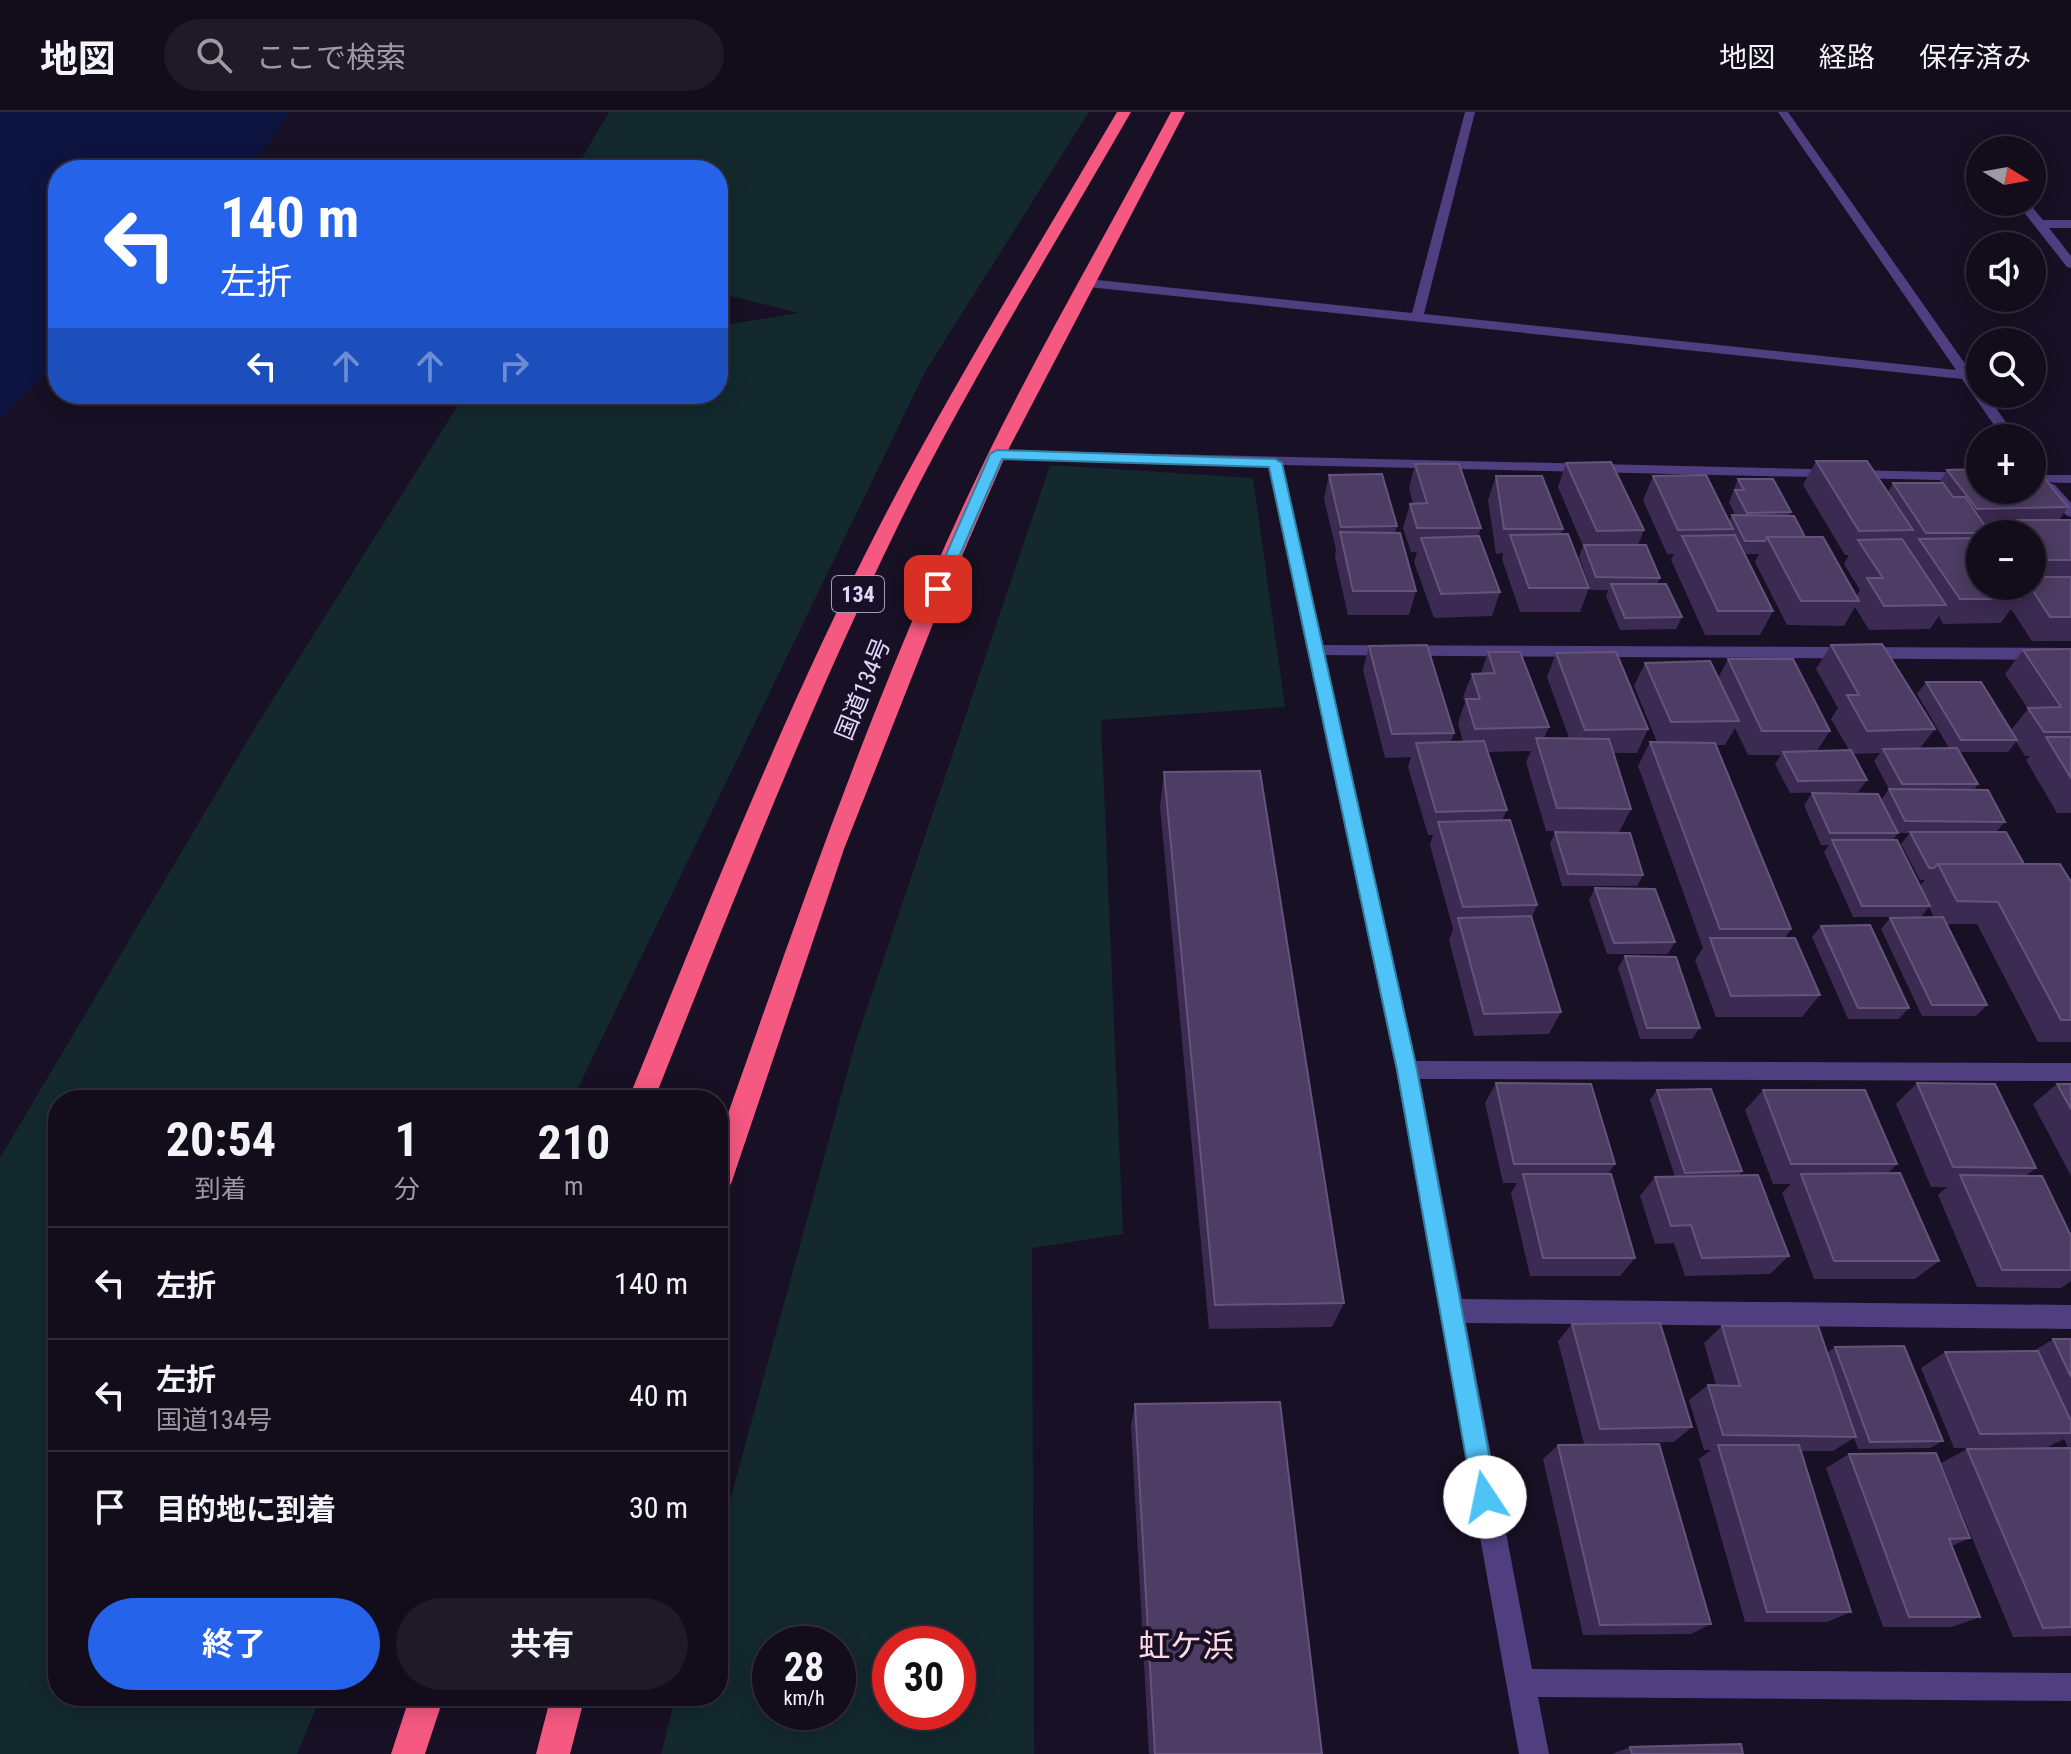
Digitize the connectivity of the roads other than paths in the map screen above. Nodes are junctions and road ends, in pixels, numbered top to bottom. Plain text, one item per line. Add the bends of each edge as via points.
1 (1124, 112) edge
2 (1178, 112) edge
3 (1470, 112) edge
4 (1780, 116) edge
5 (2033, 216) edge
6 (2039, 224) junction
7 (2071, 224) edge
8 (2071, 264) edge
9 (1088, 283) junction
10 (1417, 318) junction
11 (1964, 375) junction
12 (2000, 424) edge
13 (997, 454) junction
14 (1275, 463) junction
15 (2046, 476) edge
16 (1966, 477) edge
17 (2071, 479) edge
18 (2046, 486) edge
19 (2071, 512) edge
20 (1317, 651) junction
21 (2071, 654) edge
22 (1407, 1070) junction
23 (2071, 1072) edge
24 (645, 1090) edge
25 (728, 1152) edge
26 (1450, 1311) junction
27 (2071, 1317) edge
28 (1521, 1683) junction
29 (2071, 1687) edge
30 (424, 1706) edge
31 (565, 1706) edge
32 (408, 1754) edge
33 (553, 1754) edge
34 (1534, 1754) edge

1 - 24 highway, 国道134号 / 134 via 930,448 852,605 734,869
2 - 9 highway, 国道134号
3 - 10 street
4 - 11 street via 1800,137
5 - 6 street
6 - 7 street
6 - 8 street
9 - 10 street
9 - 13 highway, 国道134号
10 - 11 street
11 - 12 street
13 - 14 street
13 - 25 highway, 国道134号 via 833,849
14 - 16 street
14 - 20 street
15 - 17 street
18 - 19 street
20 - 21 street
20 - 22 street
22 - 23 street
22 - 26 street
26 - 27 street
26 - 28 street
28 - 29 street
28 - 34 street
30 - 32 highway
31 - 33 highway

